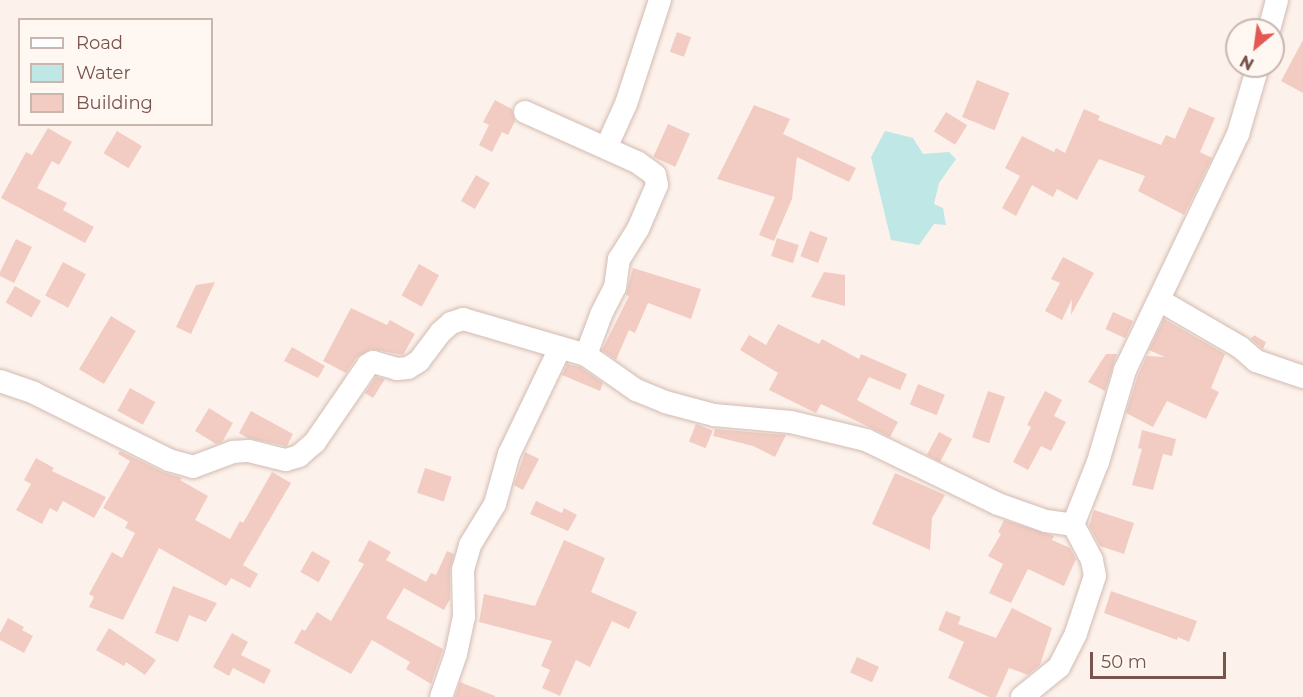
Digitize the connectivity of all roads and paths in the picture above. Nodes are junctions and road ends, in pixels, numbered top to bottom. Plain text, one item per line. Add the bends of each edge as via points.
1 (660, 0) edge
2 (1277, 0) edge
3 (1272, 18) edge
4 (1254, 78) edge
5 (525, 112) dead end
6 (606, 148) junction
7 (1159, 300) junction
8 (560, 348) junction
9 (586, 355) junction
10 (1303, 377) edge
11 (0, 381) edge
12 (1072, 525) junction
13 (441, 697) edge
14 (1022, 697) edge

1 - 6 street via 626,105
2 - 3 street
4 - 7 street via 1238,134
5 - 6 street
6 - 9 street via 650,169 657,185 638,229 619,259 615,287
7 - 10 street via 1240,347 1256,361
7 - 12 street via 1125,370 1098,462
8 - 9 street
8 - 11 street via 464,319 451,323 408,368 396,369 373,362 368,365 315,442 299,456 286,460 249,451 233,452 193,467 169,460 34,393
8 - 13 street via 509,454 495,504 470,545 462,570 464,617
9 - 12 street via 636,390 665,402 714,415 790,422 866,440 998,504
12 - 14 street via 1092,560 1095,576 1076,633 1059,668

